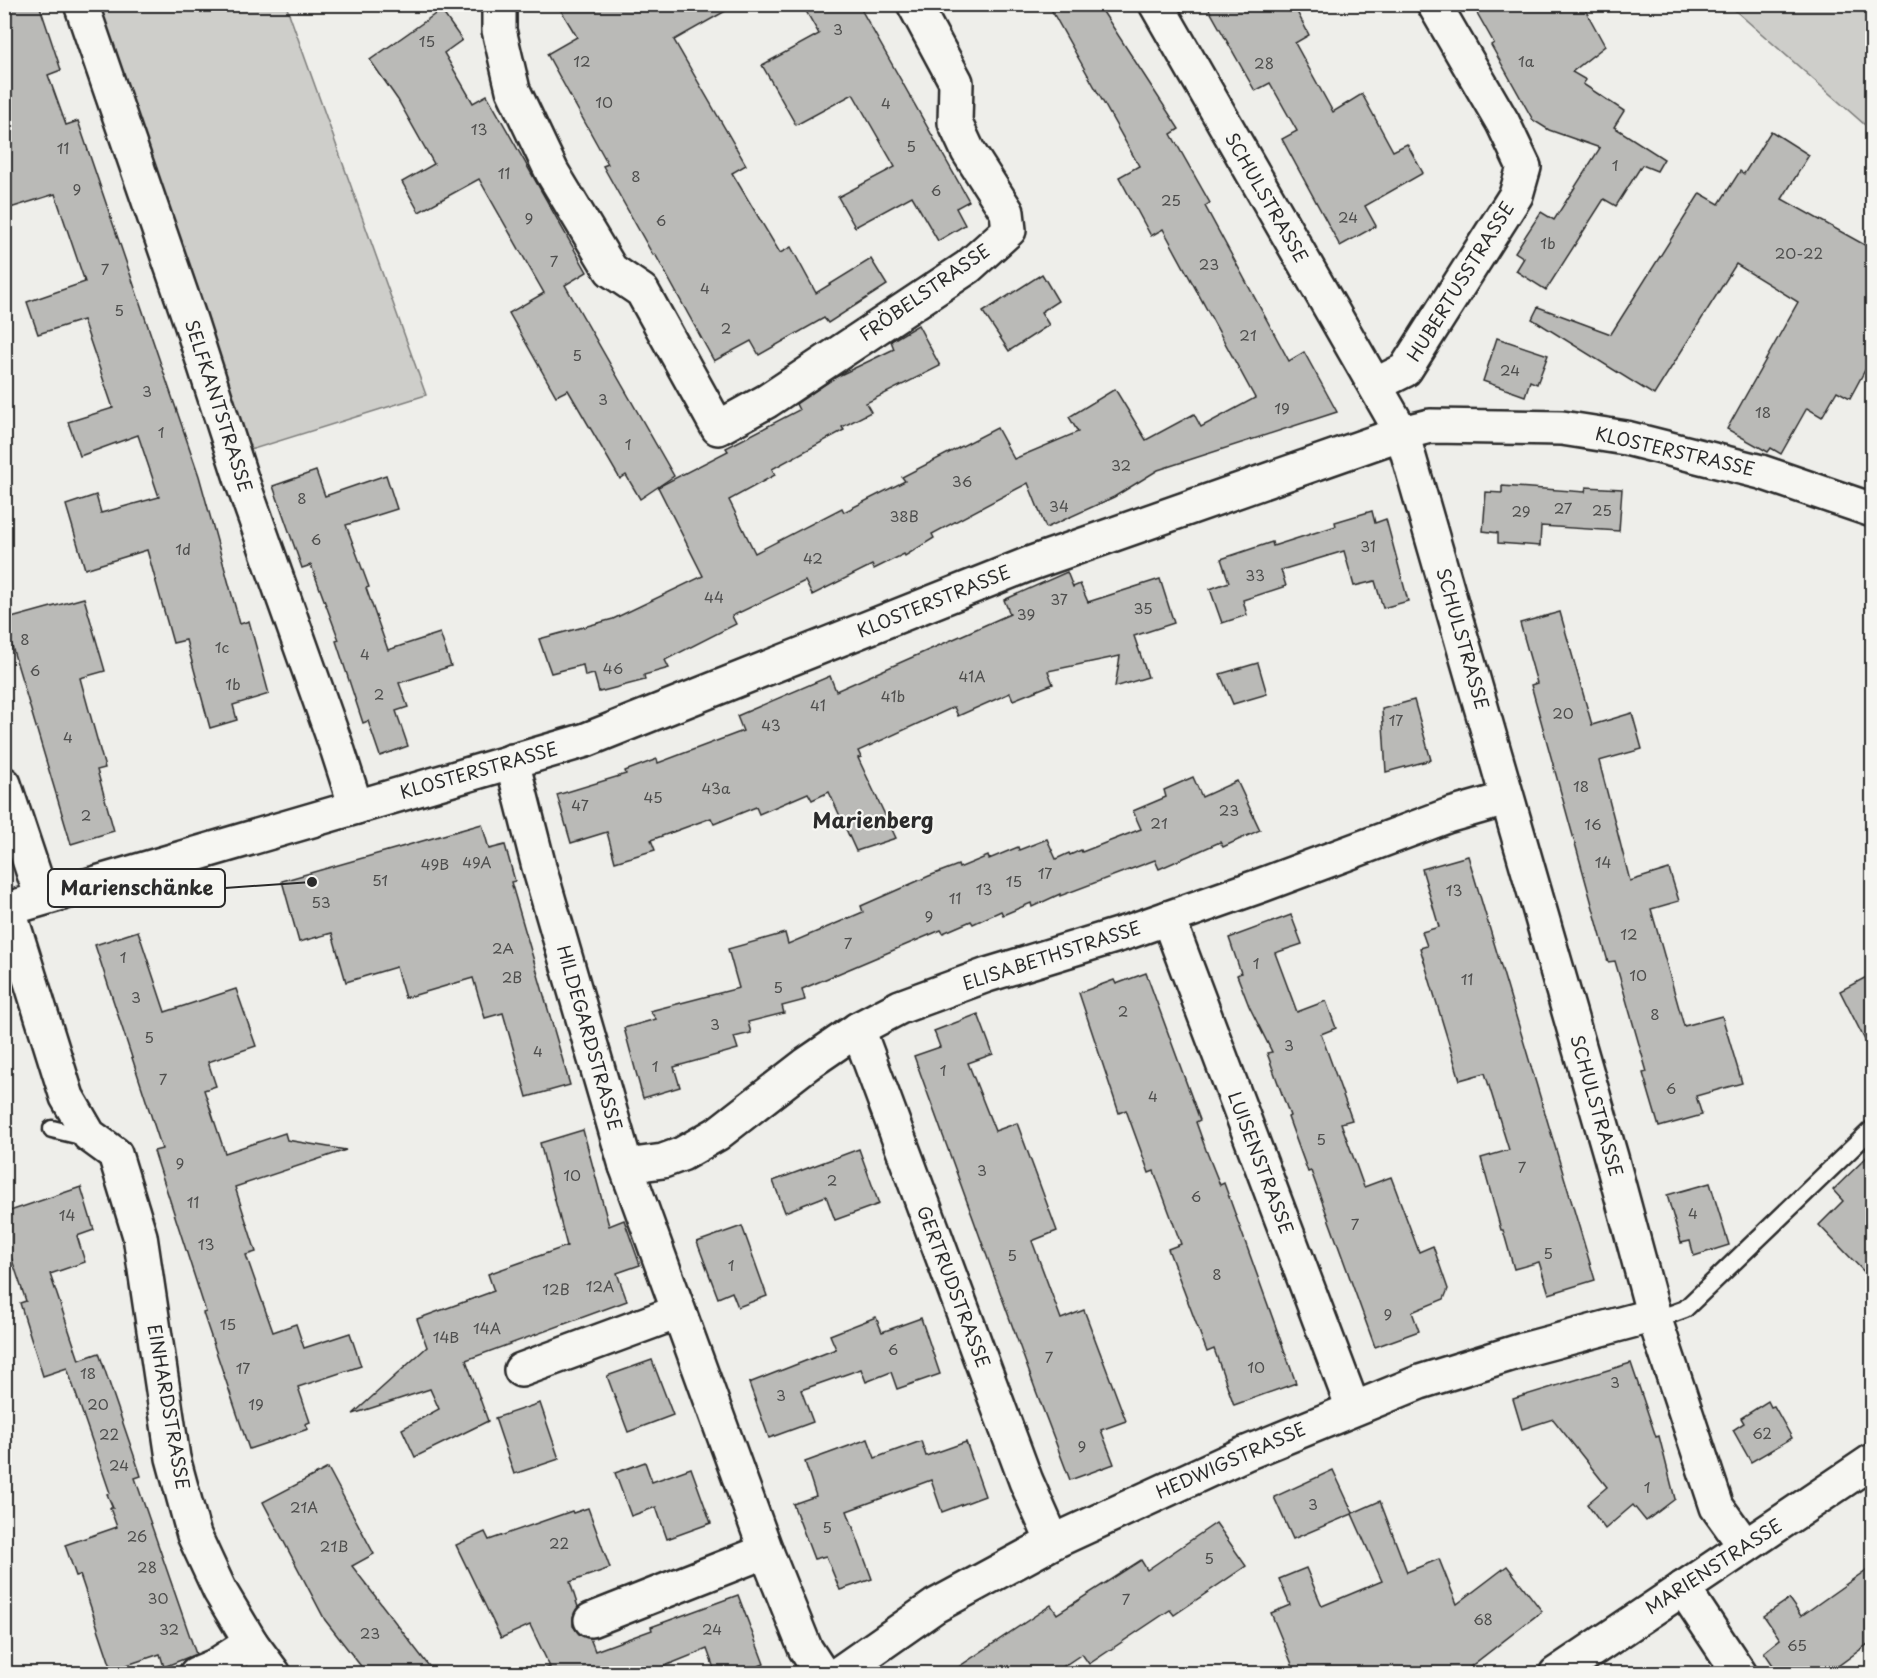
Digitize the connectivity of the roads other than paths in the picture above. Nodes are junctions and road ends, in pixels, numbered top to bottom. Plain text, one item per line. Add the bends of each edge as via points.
1 (81, 4) edge
2 (499, 4) edge
3 (914, 4) edge
4 (1156, 4) edge
5 (1434, 4) edge
6 (1375, 385) junction
7 (1402, 433) junction
8 (1872, 510) edge
9 (512, 761) junction
10 (4, 784) edge
11 (1506, 799) junction
12 (356, 807) junction
13 (42, 898) junction
14 (6, 909) edge
15 (1168, 918) junction
16 (858, 1029) junction
17 (52, 1129) dead end
18 (1872, 1129) edge
19 (89, 1135) junction
20 (626, 1166) junction
21 (678, 1312) junction
22 (1654, 1317) junction
23 (521, 1370) dead end
24 (1353, 1408) junction
25 (1872, 1461) edge
26 (1053, 1542) junction
27 (1745, 1546) junction
28 (766, 1551) junction
29 (1683, 1588) junction
30 (591, 1620) dead end
31 (252, 1643) junction
32 (196, 1674) edge
33 (274, 1674) edge
34 (822, 1674) edge
35 (838, 1674) edge
36 (1556, 1674) edge
37 (1740, 1674) edge

1 - 12 street, SELFKANTSTRASSE
2 - 3 street, FRÖBELSTRASSE via 498,23 513,90 552,172 611,270 642,291 718,428 767,401 968,267 1009,230 1007,212 968,152 955,123 956,82
4 - 6 street, SCHULSTRASSE
5 - 6 street, HUBERTUSSTRASSE via 1524,167 1516,195 1406,370
6 - 7 street, SCHULSTRASSE
7 - 8 street, KLOSTERSTRASSE via 1430,426 1562,428 1626,438 1761,472
7 - 9 street, KLOSTERSTRASSE via 1029,564 586,740
7 - 11 street, SCHULSTRASSE
9 - 12 street, KLOSTERSTRASSE
9 - 20 street, HILDEGARDSTRASSE
10 - 13 street
11 - 15 street, ELISABETHSTRASSE via 1447,816
11 - 22 street, SCHULSTRASSE
12 - 13 street, KLOSTERSTRASSE
13 - 14 street, KLOSTERSTRASSE
14 - 19 street, EINHARDSTRASSE via 67,1097
15 - 16 street, ELISABETHSTRASSE via 987,975 900,1007
15 - 24 street, LUISENSTRASSE
16 - 20 street, ELISABETHSTRASSE via 717,1134 663,1161
16 - 26 street, GERTRUDSTRASSE via 1026,1481
17 - 19 lane, EINHARDSTRASSE
18 - 22 lane via 1685,1309
19 - 31 street, EINHARDSTRASSE via 115,1154 142,1242 173,1458 194,1535 220,1591
20 - 21 street, HILDEGARDSTRASSE
21 - 23 street
21 - 28 street, HILDEGARDSTRASSE
22 - 24 street, HEDWIGSTRASSE via 1523,1350
22 - 27 street, SCHULSTRASSE via 1717,1508
24 - 26 street, HEDWIGSTRASSE
25 - 27 street, MARIENSTRASSE
26 - 35 street, HEDWIGSTRASSE via 935,1606
27 - 29 street, MARIENSTRASSE
28 - 30 street
28 - 34 street, HILDEGARDSTRASSE via 806,1648
29 - 36 street, MARIENSTRASSE
29 - 37 street
31 - 32 street
31 - 33 street, EINHARDSTRASSE

